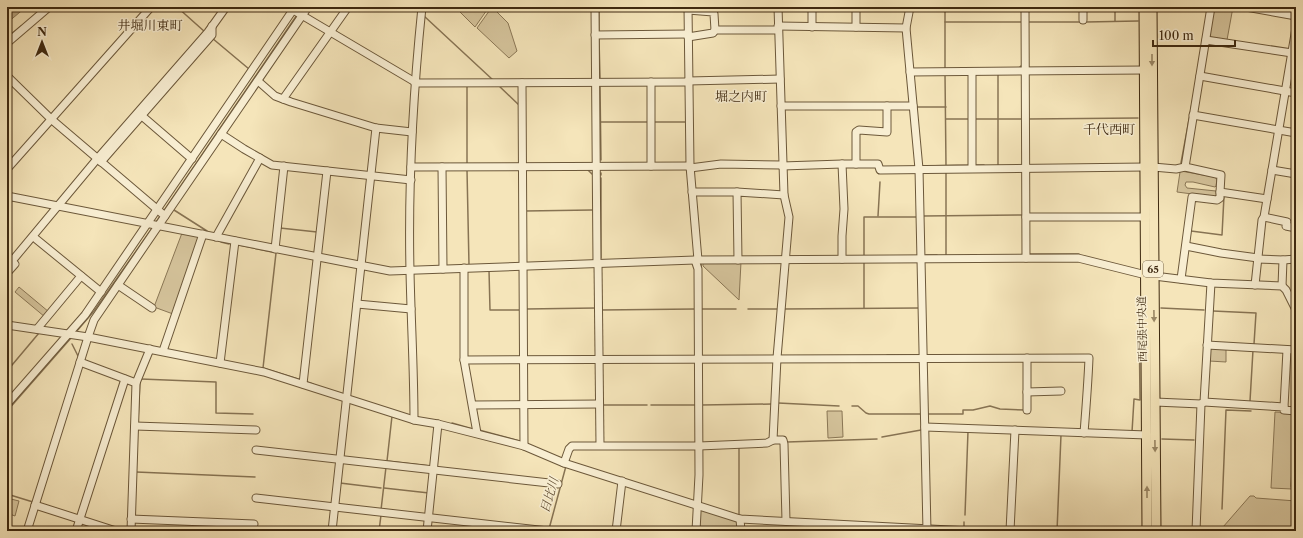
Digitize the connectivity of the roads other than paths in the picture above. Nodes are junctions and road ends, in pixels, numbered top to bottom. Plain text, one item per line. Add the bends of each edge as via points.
1 (49, 7) edge
2 (150, 7) edge
3 (226, 7) edge
4 (308, 7) edge
5 (348, 7) edge
6 (422, 7) edge
7 (595, 7) edge
8 (778, 7) edge
9 (812, 7) edge
10 (856, 7) edge
11 (910, 7) edge
12 (1024, 7) edge
13 (1083, 7) edge
14 (1144, 7) edge
15 (1152, 7) edge
16 (1212, 7) edge
17 (1246, 7) edge
18 (688, 9) edge
19 (296, 11) edge
20 (1296, 16) edge
21 (1083, 20) dead end
22 (812, 27) junction
23 (856, 27) junction
24 (778, 28) junction
25 (906, 28) junction
26 (1296, 28) edge
27 (715, 30) junction
28 (330, 32) junction
29 (595, 35) junction
30 (688, 36) junction
31 (1206, 40) junction
32 (7, 43) edge
33 (1293, 55) edge
34 (1145, 70) junction
35 (1025, 71) junction
36 (910, 72) junction
37 (972, 72) junction
38 (1200, 76) junction
39 (8, 79) edge
40 (780, 79) junction
41 (258, 81) junction
42 (688, 81) junction
43 (596, 82) junction
44 (651, 82) junction
45 (415, 83) junction
46 (522, 83) junction
47 (1285, 91) junction
48 (1296, 93) edge
49 (156, 96) junction
50 (283, 99) junction
51 (781, 106) junction
52 (887, 106) junction
53 (913, 106) junction
54 (1193, 115) junction
55 (142, 116) junction
56 (51, 119) junction
57 (376, 128) junction
58 (1278, 130) junction
59 (412, 132) junction
60 (1296, 133) edge
61 (221, 134) junction
62 (260, 158) junction
63 (192, 159) junction
64 (99, 160) junction
65 (842, 164) junction
66 (856, 164) junction
67 (284, 166) junction
68 (596, 166) junction
69 (651, 166) junction
70 (782, 166) junction
71 (411, 167) junction
72 (442, 167) junction
73 (523, 167) junction
74 (690, 167) junction
75 (1149, 167) junction
76 (1185, 167) junction
77 (972, 168) junction
78 (1025, 168) junction
79 (919, 169) junction
80 (7, 170) edge
81 (1272, 170) junction
82 (327, 171) junction
83 (1296, 174) edge
84 (370, 176) junction
85 (411, 180) junction
86 (692, 192) junction
87 (737, 192) junction
88 (1220, 192) junction
89 (784, 195) junction
90 (7, 196) edge
91 (1267, 199) junction
92 (60, 206) junction
93 (161, 213) junction
94 (1026, 217) junction
95 (1146, 217) junction
96 (1264, 217) junction
97 (154, 224) junction
98 (1296, 228) edge
99 (203, 234) junction
100 (216, 237) junction
101 (36, 239) junction
102 (235, 241) junction
103 (1186, 246) junction
104 (275, 249) junction
105 (317, 258) junction
106 (1026, 258) junction
107 (784, 259) junction
108 (842, 259) junction
109 (921, 259) junction
110 (1258, 259) junction
111 (1296, 259) edge
112 (697, 260) junction
113 (738, 260) junction
114 (1283, 260) junction
115 (598, 264) junction
116 (11, 265) edge
117 (360, 266) junction
118 (523, 266) junction
119 (464, 268) junction
120 (443, 269) junction
121 (410, 270) junction
122 (7, 273) edge
123 (1150, 275) junction
124 (81, 276) junction
125 (1181, 279) junction
126 (1211, 283) junction
127 (118, 284) junction
128 (1255, 285) junction
129 (1282, 286) junction
130 (100, 292) junction
131 (357, 304) junction
132 (152, 308) dead end
133 (411, 309) junction
134 (1296, 310) edge
135 (7, 325) edge
136 (37, 329) junction
137 (72, 334) junction
138 (88, 337) junction
139 (1207, 346) junction
140 (150, 349) junction
141 (1287, 350) junction
142 (1296, 350) edge
143 (163, 351) junction
144 (923, 357) junction
145 (777, 358) junction
146 (1027, 358) junction
147 (599, 359) junction
148 (698, 359) junction
149 (464, 360) junction
150 (524, 360) junction
151 (80, 362) junction
152 (220, 363) junction
153 (125, 379) junction
154 (136, 383) junction
155 (303, 384) junction
156 (1061, 391) dead end
157 (1027, 392) junction
158 (347, 398) junction
159 (1155, 402) junction
160 (1202, 403) junction
161 (7, 404) edge
162 (599, 404) junction
163 (473, 405) junction
164 (524, 405) junction
165 (1284, 407) junction
166 (1027, 410) dead end
167 (1296, 410) edge
168 (414, 420) junction
169 (438, 424) junction
170 (135, 426) junction
171 (925, 427) junction
172 (256, 430) dead end
173 (1015, 430) junction
174 (476, 433) junction
175 (1084, 433) junction
176 (1147, 435) junction
177 (773, 440) junction
178 (524, 446) junction
179 (600, 446) junction
180 (699, 446) junction
181 (256, 450) dead end
182 (340, 459) junction
183 (564, 463) junction
184 (1296, 466) edge
185 (433, 470) junction
186 (622, 481) junction
187 (558, 484) dead end
188 (1296, 486) edge
189 (256, 498) dead end
190 (35, 505) junction
191 (696, 505) junction
192 (335, 507) junction
193 (428, 517) junction
194 (80, 519) junction
195 (131, 519) junction
196 (740, 519) junction
197 (786, 521) junction
198 (254, 524) dead end
199 (833, 528) edge
200 (927, 530) edge
201 (27, 531) edge
202 (76, 531) edge
203 (116, 531) edge
204 (131, 531) edge
205 (332, 531) edge
206 (427, 531) edge
207 (548, 531) edge
208 (616, 531) edge
209 (696, 531) edge
210 (741, 531) edge
211 (969, 531) edge
212 (1010, 531) edge
213 (1147, 531) edge
214 (1156, 531) edge
215 (1196, 531) edge

1 - 32 street
2 - 56 street
3 - 49 street
4 - 19 street
5 - 28 street
6 - 45 street
7 - 29 street
8 - 24 street
9 - 22 street
10 - 23 street
11 - 25 street
12 - 35 street
13 - 21 street
14 - 34 main road, 西尾張中央道 / 65
15 -> 75 main road, 西尾張中央道 / 65
16 - 31 street
17 - 20 street
18 - 27 street via 713,12
18 - 30 street
19 - 28 street
19 - 41 street
19 - 63 street
22 - 23 street
22 - 24 street
23 - 25 street
24 - 27 street
24 - 40 street
25 - 36 street
26 - 33 street
27 - 30 street via 710,34
28 - 45 street
28 - 50 street
29 - 30 street
29 - 43 street
30 - 42 street
31 - 33 street
31 - 38 street
33 - 47 street
34 - 35 street
34 - 75 main road, 西尾張中央道 / 65
35 - 37 street
35 - 78 street
36 - 37 street
36 - 53 street
37 - 77 street
38 - 47 street
38 - 54 street
39 - 56 street
40 - 42 street
40 - 51 street
41 - 50 street via 275,96
41 - 61 street
42 - 44 street
42 - 74 street
43 - 44 street
43 - 46 street
43 - 68 street
44 - 69 street
45 - 46 street
45 - 59 street
46 - 73 street
47 - 48 street
47 - 58 street
49 - 55 street
49 - 64 street
50 - 57 street
51 - 52 street
51 - 70 street
52 - 53 street
52 - 66 street via 887,132 856,132
53 - 79 street
54 - 58 street
54 - 76 street
55 - 63 street
55 - 64 street
56 - 64 street
56 - 80 street
57 - 59 street
57 - 84 street
58 - 60 street
58 - 81 street
59 - 71 street
61 - 62 street
61 - 93 street
62 - 67 street via 272,165
62 - 100 street
63 - 93 street
64 - 92 street
64 - 93 street
65 - 66 street
65 - 70 street
65 - 108 street
66 - 79 street via 878,164 880,170
67 - 82 street
67 - 104 street
68 - 69 street
68 - 73 street
68 - 115 street
69 - 74 street
70 - 74 street via 721,164
70 - 89 street
71 - 72 street
71 - 85 street
72 - 73 street
72 - 120 street
73 - 118 street
74 - 86 street
75 - 76 street
75 - 78 street
75 - 95 main road, 西尾張中央道 / 65
75 - 123 main road, 西尾張中央道 / 65
76 - 88 street via 1221,175
77 - 78 street
77 - 79 street
78 - 94 street
79 - 109 street
81 - 83 street
81 - 91 street
82 - 84 street
82 - 105 street
84 - 85 street
84 - 117 street
85 - 121 street
86 - 87 street
86 - 112 street
87 - 89 street
87 - 113 street
88 - 91 street
88 - 103 street via 1220,198 1217,200 1192,197
89 - 107 street via 789,217
90 - 92 street
91 - 96 street
92 - 97 street
92 - 101 street
92 - 116 street
93 - 97 street
93 - 97 street
94 - 95 street
94 - 106 street
95 - 123 main road, 西尾張中央道 / 65
96 - 98 street via 1287,222 1286,226
96 - 110 street
97 - 99 street
97 - 127 street
97 - 130 street
99 - 100 street
99 - 143 street
100 - 102 street
101 - 116 street
101 - 124 street
102 - 104 street
102 - 152 street
103 - 110 street
103 - 125 street
104 - 105 street
105 - 117 street
105 - 155 street
106 - 109 street
106 - 123 street via 1078,258
107 - 108 street
107 - 113 street
107 - 145 street
108 - 109 street
109 - 144 street
110 - 114 street
110 - 128 street
111 - 114 street
112 - 113 street
112 - 115 street
112 - 148 street
114 - 129 street
115 - 118 street
115 - 147 street
116 - 122 street
117 - 121 street via 390,271
117 - 131 street
118 - 119 street
118 - 150 street
119 - 120 street
119 - 149 street
120 - 121 street
121 - 133 street
123 - 125 street
123 -> 159 main road, 西尾張中央道 / 65
123 - 176 main road, 西尾張中央道 / 65
124 - 130 street
124 - 136 street
125 - 126 street
126 - 128 street
126 - 139 street
127 - 132 street
127 - 138 street via 94,320
128 - 129 street
129 - 134 street
130 - 137 street
131 - 133 street
131 - 158 street
133 - 168 street
135 - 136 street
136 - 137 street
137 - 138 street
137 - 161 street
138 - 140 street
138 - 151 street
139 - 141 street
139 - 160 street
140 - 143 street
140 - 154 street
141 - 142 street
141 - 165 street
143 - 152 street
144 - 145 street
144 - 146 street
144 - 171 street
145 - 148 street
145 - 177 street
146 - 157 street
146 - 175 street via 1089,358
147 - 148 street
147 - 150 street
147 - 162 street
148 - 180 street
149 - 150 street
149 - 163 street
150 - 164 street
151 - 153 street
151 - 190 street
152 - 155 street via 264,372
153 - 154 street
153 - 194 street
154 - 170 street
155 - 158 street
156 - 157 street
157 - 166 street
158 - 168 street
158 - 182 street
159 - 160 street
159 -> 214 main road, 西尾張中央道 / 65
160 - 165 street
160 - 215 street
162 - 164 street
162 - 179 street
163 - 164 street
163 - 174 street
164 - 178 street
165 - 167 street via 1284,410
168 - 169 street
169 - 174 street
169 - 185 street
170 - 172 street
170 - 195 street
171 - 173 street
171 - 200 street
173 - 175 street
173 - 212 street
174 - 178 street
175 - 176 street
213 -> 176 main road, 西尾張中央道 / 65
177 - 180 street via 767,443
177 - 197 street via 783,440 784,444
178 - 183 street
179 - 180 street
179 - 183 street via 572,446
180 - 191 street
181 - 182 street
182 - 185 street
182 - 192 street
183 - 186 street
184 - 188 street
185 - 187 street
185 - 193 street
186 - 191 street
186 - 208 street
189 - 192 street
190 - 194 street
190 - 201 street
191 - 196 street
191 - 209 street
192 - 193 street
192 - 205 street
193 - 206 street
193 - 207 street
194 - 202 street
194 - 203 street
195 - 198 street
195 - 204 street
196 - 197 street
196 - 210 street
197 - 199 street
199 - 200 street
200 - 211 street

